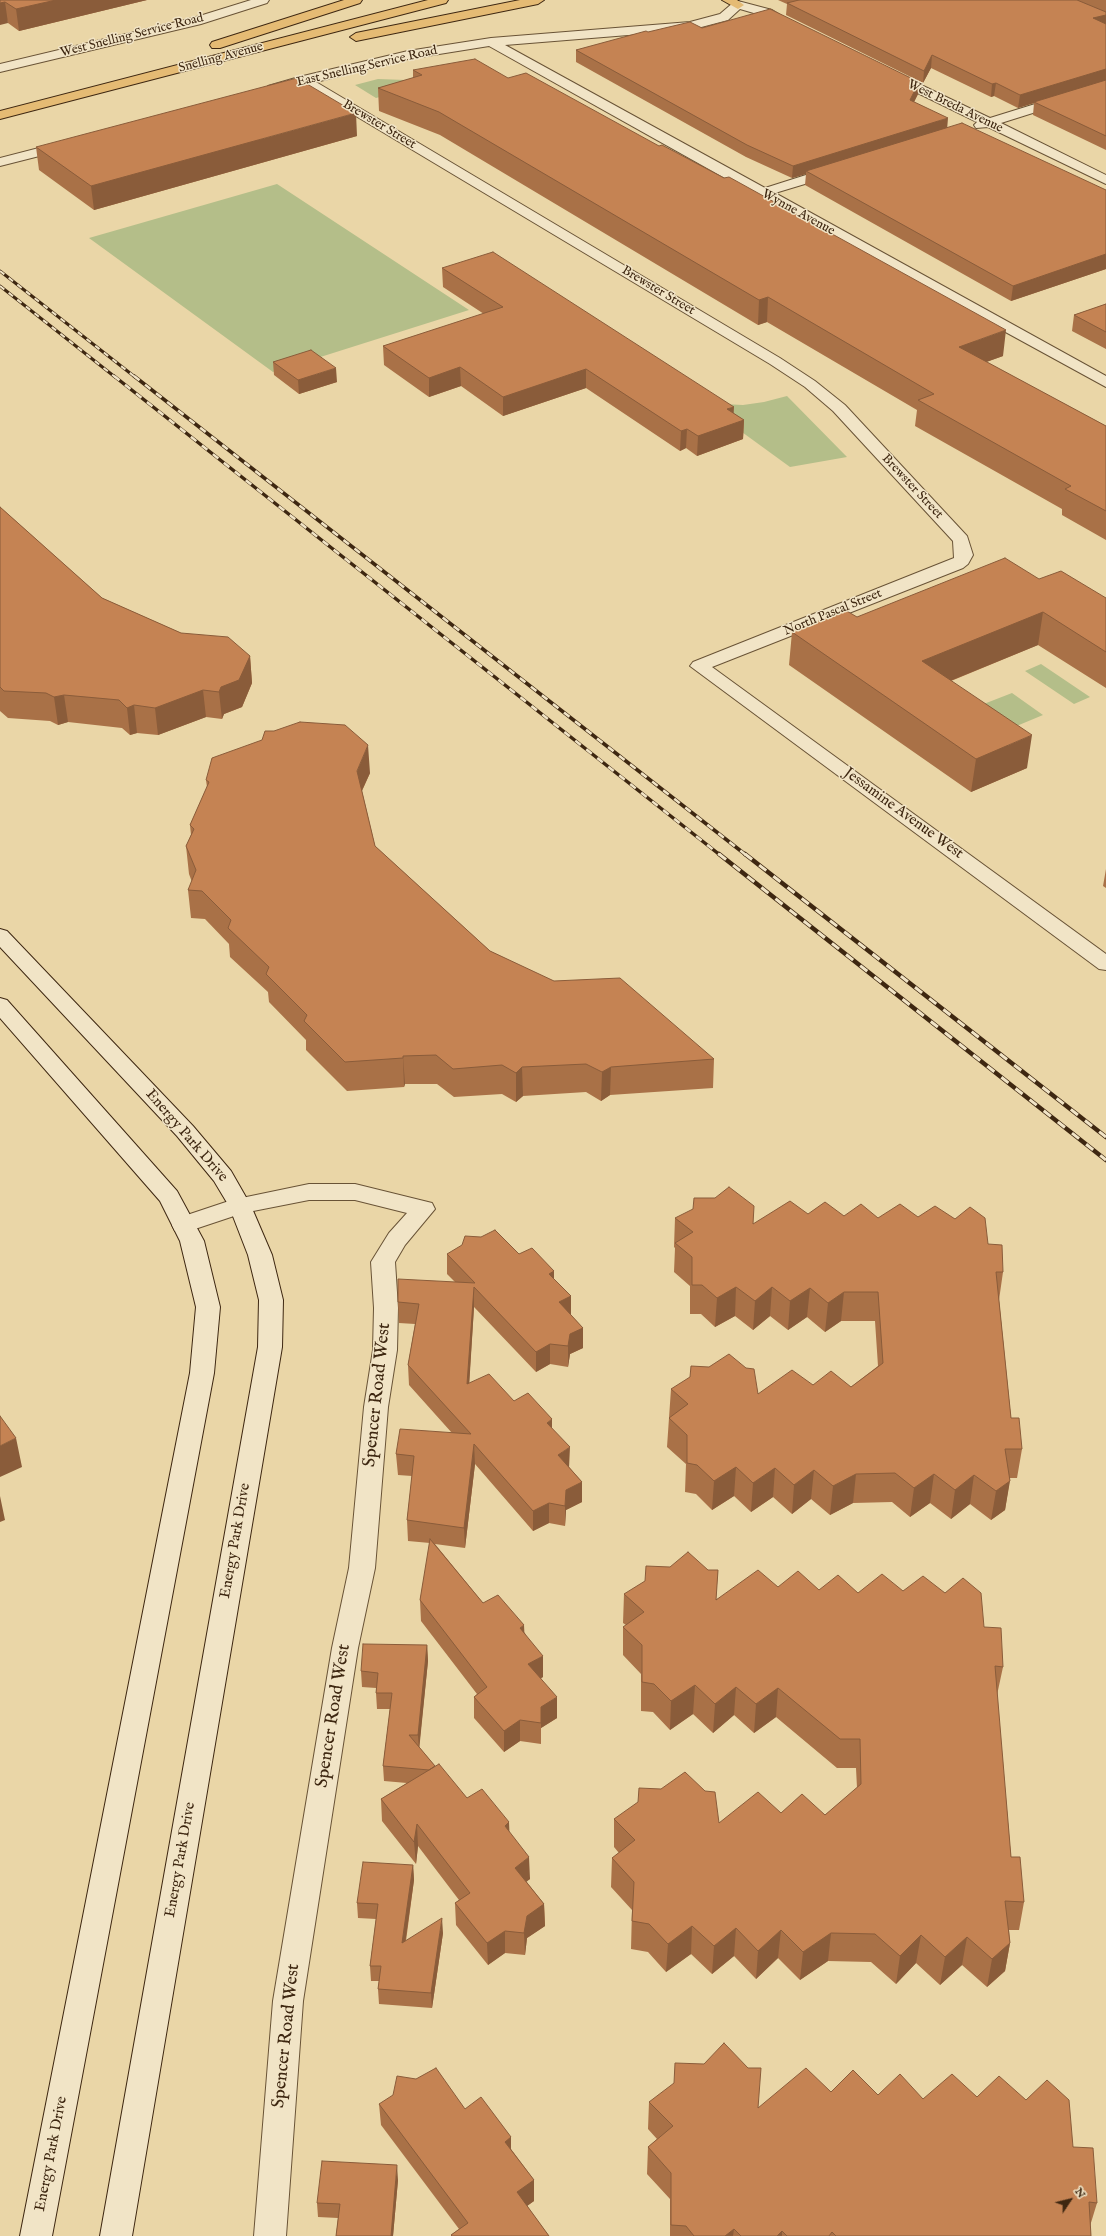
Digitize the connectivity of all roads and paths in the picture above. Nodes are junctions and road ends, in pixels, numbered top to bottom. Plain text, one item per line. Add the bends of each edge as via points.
1 (263, 0) edge
2 (356, 0) edge
3 (395, 0) edge
4 (442, 0) edge
5 (538, 0) edge
6 (733, 2) edge
7 (796, 28) edge
8 (341, 40) dead end
9 (491, 42) junction
10 (318, 45) dead end
11 (207, 48) dead end
12 (0, 68) edge
13 (130, 68) dead end
14 (882, 70) edge
15 (304, 80) junction
16 (1106, 86) edge
17 (100, 90) junction
18 (258, 93) edge
19 (0, 115) edge
20 (987, 123) junction
21 (967, 129) edge
22 (75, 142) edge
23 (0, 162) edge
24 (849, 166) edge
25 (1106, 180) edge
26 (762, 193) junction
27 (1106, 382) edge
28 (964, 555) joint
29 (699, 666) joint
30 (0, 935) edge
31 (1106, 964) edge
32 (0, 1005) edge
33 (240, 1206) junction
34 (184, 1225) junction
35 (36, 2236) edge
36 (116, 2236) edge
37 (270, 2236) edge

1 - 12 street, West Snelling Service Road via 197,21
2 - 11 main road
3 - 13 main road, Snelling Avenue
4 - 17 main road, Snelling Avenue
5 - 8 main road
6 - 7 street via 768,13
6 - 9 street, East Snelling Service Road via 724,17 690,26
9 - 15 street, East Snelling Service Road via 408,55
9 - 26 street, Wynne Avenue
10 - 17 main road
14 - 20 street, West Breda Avenue
15 - 18 street, East Snelling Service Road
15 - 28 street, Brewster Street via 810,384 839,408 949,526 961,540
16 - 20 street
17 - 19 main road, Snelling Avenue
20 - 21 street
20 - 25 street, West Breda Avenue
22 - 23 street
24 - 26 street
26 - 27 street, Wynne Avenue
28 - 29 street, North Pascal Street via 956,564
29 - 31 street, Jessamine Avenue West
30 - 33 street, Energy Park Drive via 185,1131 223,1176
32 - 34 street, Energy Park Drive via 169,1197
33 - 34 street
33 - 36 street, Energy Park Drive via 260,1255 271,1300 270,1348
33 - 37 street, Spencer Road West via 309,1192 355,1192 424,1209 397,1239 383,1262 385,1350 376,1407 362,1568 345,1648 288,2001
34 - 35 street, Energy Park Drive via 192,1241 208,1307 202,1373

